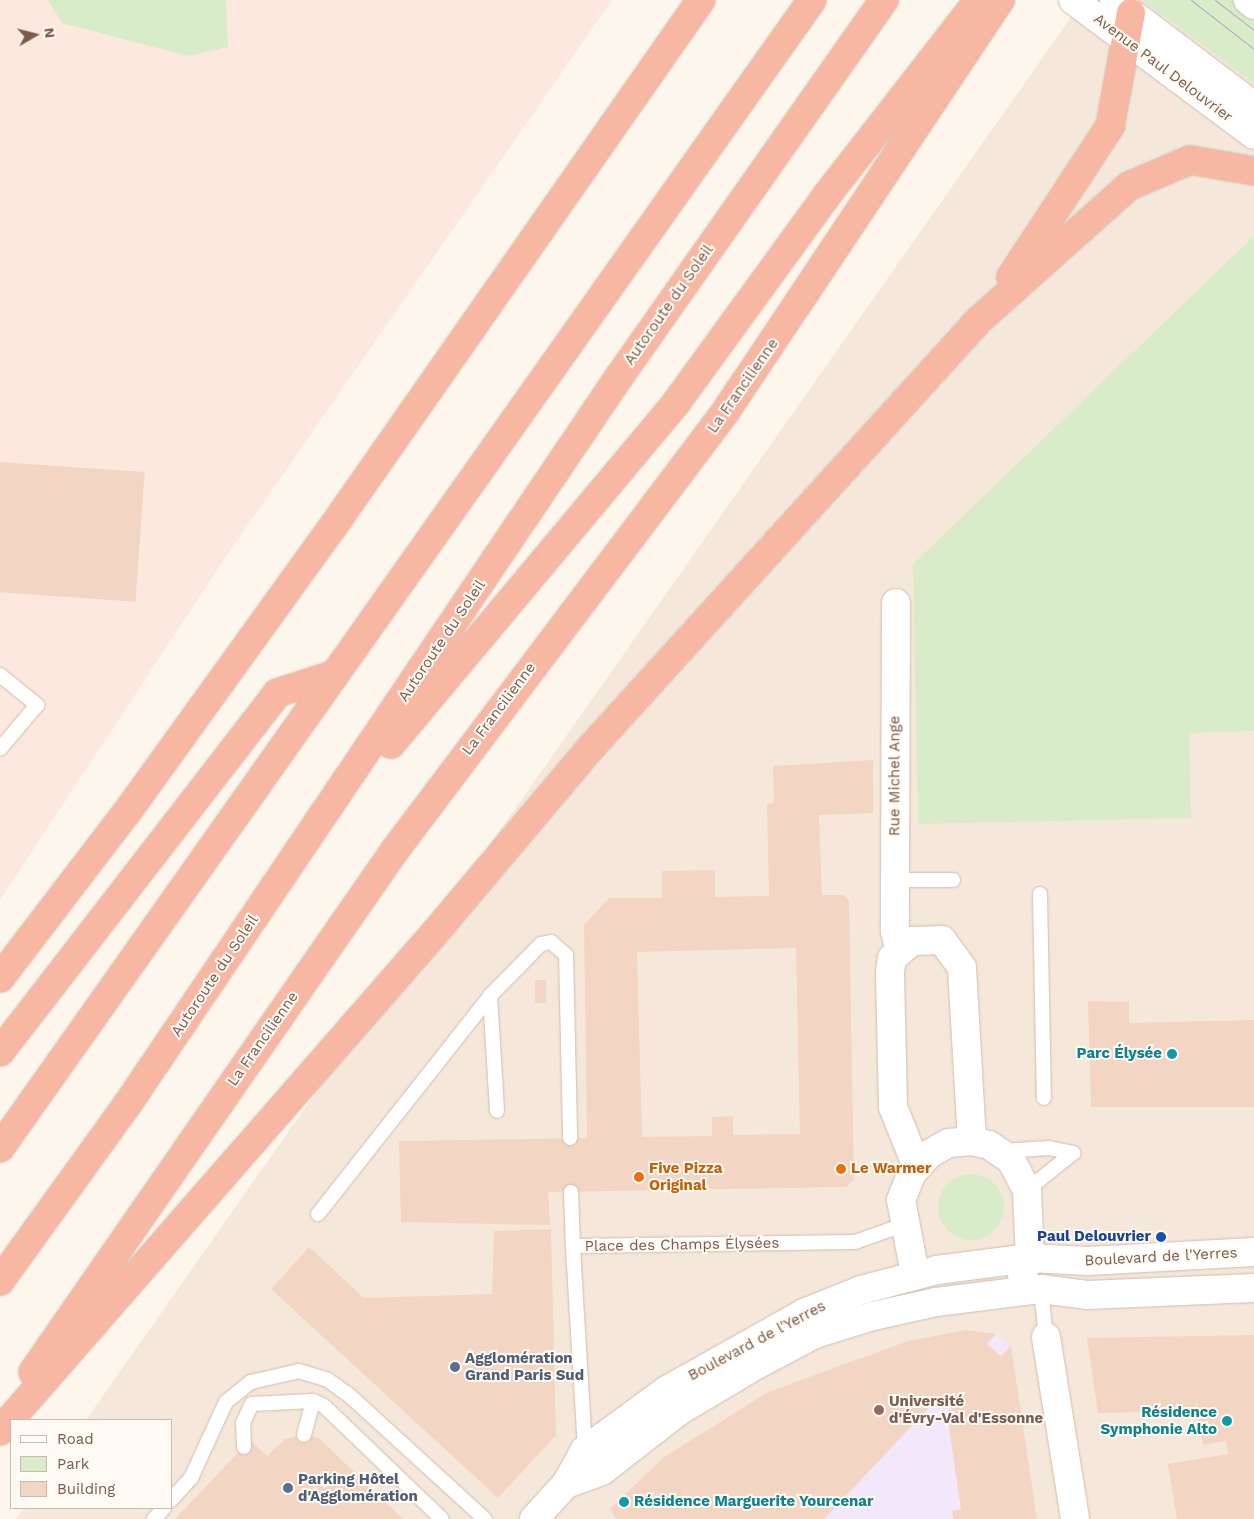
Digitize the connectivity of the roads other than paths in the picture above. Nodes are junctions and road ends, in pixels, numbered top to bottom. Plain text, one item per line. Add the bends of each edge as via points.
1 (687, 0) edge
2 (701, 0) edge
3 (812, 0) edge
4 (884, 0) edge
5 (979, 0) edge
6 (1000, 0) edge
7 (1073, 0) edge
8 (1248, 0) edge
9 (1254, 4) edge
10 (1119, 20) edge
11 (1254, 106) edge
12 (1254, 135) edge
13 (1254, 171) edge
14 (552, 214) junction
15 (979, 320) junction
16 (896, 603) dead end
17 (0, 675) edge
18 (330, 676) junction
19 (0, 748) edge
20 (306, 844) junction
21 (895, 880) junction
22 (954, 880) dead end
23 (1040, 894) dead end
24 (899, 948) junction
25 (0, 978) edge
26 (490, 996) junction
27 (0, 1052) edge
28 (1044, 1098) dead end
29 (497, 1111) dead end
30 (570, 1138) dead end
31 (972, 1141) junction
32 (0, 1148) edge
33 (998, 1151) junction
34 (917, 1167) junction
35 (1027, 1190) junction
36 (571, 1192) dead end
37 (318, 1214) dead end
38 (903, 1225) junction
39 (573, 1246) junction
40 (1254, 1252) edge
41 (1030, 1258) junction
42 (0, 1281) edge
43 (933, 1283) junction
44 (1041, 1288) junction
45 (1254, 1288) edge
46 (1046, 1337) joint
47 (313, 1401) junction
48 (0, 1420) edge
49 (0, 1430) edge
50 (304, 1435) dead end
51 (244, 1447) dead end
52 (585, 1450) junction
53 (566, 1484) junction
54 (172, 1499) edge
55 (163, 1509) edge
56 (154, 1519) edge
57 (442, 1519) edge
58 (486, 1519) edge
59 (534, 1519) edge
60 (1075, 1519) edge

1 - 14 highway
2 - 14 highway
3 - 18 highway
4 - 20 highway, Autoroute du Soleil via 619,377
5 - 20 highway via 827,195 676,403
6 - 48 highway, La Francilienne via 726,411 395,850
7 - 10 street, Avenue Paul Delouvrier
8 - 9 street
10 - 11 street, Avenue Paul Delouvrier
10 - 12 street, Avenue Paul Delouvrier
10 - 15 highway via 1110,126 1050,221
13 - 15 highway via 1190,160 1128,186
14 - 25 highway via 127,812
15 - 49 highway via 586,752 433,935
16 - 21 street, Rue Michel Ange
17 - 19 lane via 37,705
18 - 27 highway via 277,693
18 - 32 highway
20 - 42 highway, Autoroute du Soleil
21 - 22 lane
21 - 24 street, Rue Michel Ange
23 - 28 lane
24 - 31 street via 912,941 942,940 959,958
24 - 34 street, Rue Michel Ange via 892,958 890,972 893,1107
26 - 29 lane
26 - 30 lane via 541,944 560,946 566,955
26 - 37 lane
31 - 33 street
31 - 34 street via 949,1143
33 - 35 street via 1011,1160
33 - 35 lane via 1049,1148 1074,1153
34 - 38 street via 901,1200
35 - 41 street
36 - 39 lane
38 - 39 lane, Place des Champs Élysées via 855,1242
38 - 43 street via 918,1238
39 - 52 lane, Place des Champs Élysées
40 - 41 street, Boulevard de l'Yerres via 1097,1261
41 - 43 street, Boulevard de l'Yerres
43 - 44 street, Boulevard de l'Yerres
43 - 52 street, Boulevard de l'Yerres via 804,1313 667,1390
43 - 53 street, Boulevard de l'Yerres via 811,1324 758,1364 679,1411 602,1471
44 - 45 street, Boulevard de l'Yerres via 1087,1295
44 - 46 lane
46 - 60 street
47 - 50 lane
47 - 51 lane via 252,1404 243,1423
47 - 57 lane via 324,1406
52 - 53 street, Boulevard de l'Yerres
53 - 59 street, Boulevard de l'Yerres
54 - 58 lane via 190,1478 226,1402 251,1382 299,1371 328,1380 349,1395
55 - 56 lane

